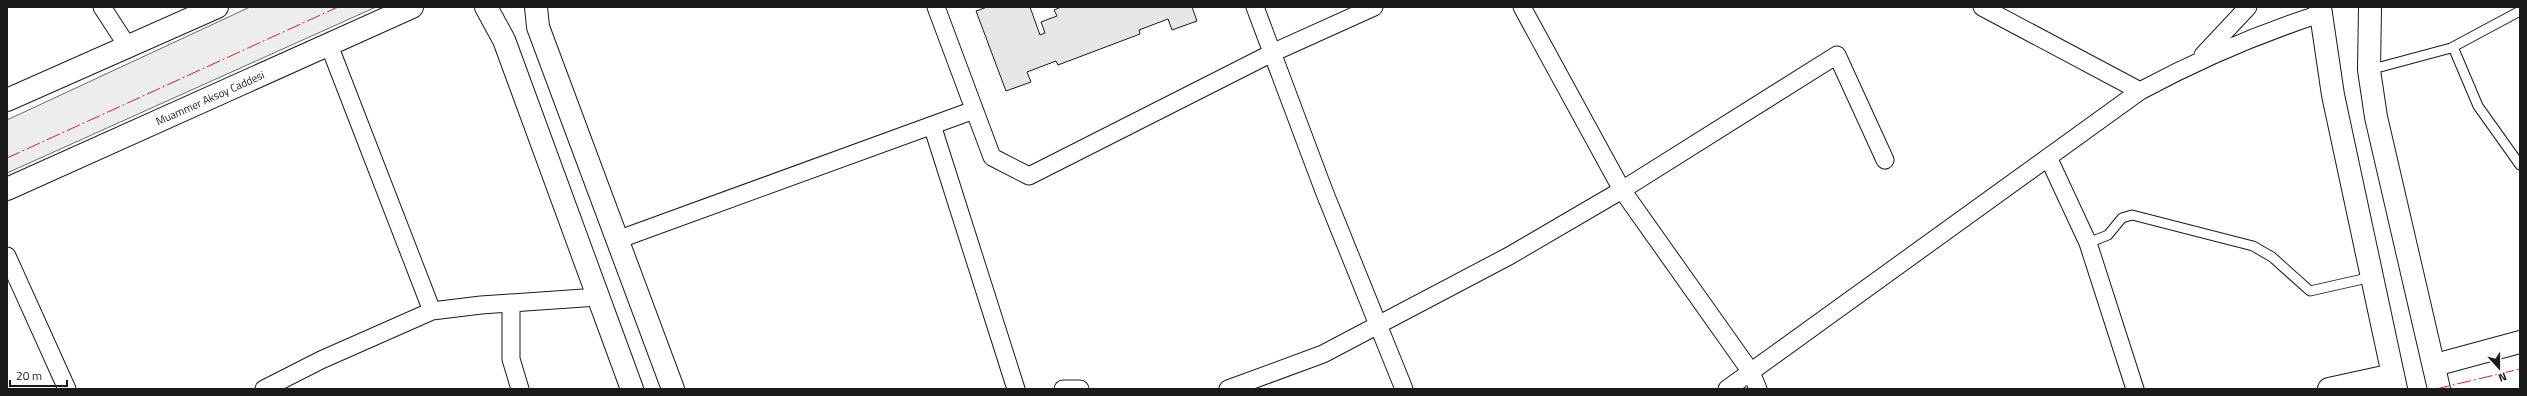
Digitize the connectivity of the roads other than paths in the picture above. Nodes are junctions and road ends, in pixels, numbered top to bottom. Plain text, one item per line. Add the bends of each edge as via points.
1 (102, 7) edge
2 (217, 7) edge
3 (412, 7) edge
4 (486, 7) edge
5 (536, 7) edge
6 (936, 7) edge
7 (1255, 7) edge
8 (1374, 7) edge
9 (1522, 7) edge
10 (1982, 7) edge
11 (2248, 7) edge
12 (2370, 7) edge
13 (2326, 9) edge
14 (2520, 11) edge
15 (329, 45) junction
16 (128, 47) junction
17 (2453, 47) junction
18 (1272, 53) junction
19 (2198, 60) junction
20 (2369, 70) junction
21 (2140, 91) junction
22 (7, 100) edge
23 (974, 110) junction
24 (932, 125) junction
25 (2048, 157) junction
26 (1885, 160) dead end
27 (2520, 165) edge
28 (7, 189) edge
29 (1622, 190) junction
30 (617, 240) junction
31 (2088, 243) junction
32 (7, 256) edge
33 (2373, 277) junction
34 (598, 297) junction
35 (511, 302) junction
36 (432, 311) junction
37 (1377, 325) junction
38 (2520, 342) edge
39 (2435, 366) junction
40 (1751, 372) junction
41 (2394, 382) edge
42 (67, 389) edge
43 (264, 389) edge
44 (520, 389) edge
45 (632, 389) edge
46 (673, 389) edge
47 (1016, 389) edge
48 (1063, 389) edge
49 (1080, 389) edge
50 (1228, 389) edge
51 (1404, 389) edge
52 (1727, 389) edge
53 (1758, 389) edge
54 (2135, 389) edge
55 (2329, 389) edge
56 (2439, 389) edge

1 - 16 street
2 - 16 main road
3 - 15 main road, Muammer Aksoy Caddesi
4 - 34 main road via 504,40
5 - 30 main road via 538,27
6 - 23 street
7 - 18 street
8 - 18 street
9 - 29 street
10 - 21 street
11 - 19 street
12 - 20 main road
13 - 19 street
13 - 33 main road via 2333,95
14 - 17 lane
15 - 28 main road, Muammer Aksoy Caddesi
15 - 36 street
16 - 22 main road
17 - 20 lane
17 - 27 lane via 2478,106
18 - 23 street via 1029,176 992,157
18 - 37 street
19 - 21 street
20 - 39 main road via 2376,117
21 - 25 street
23 - 24 street
24 - 30 street
24 - 47 street
25 - 31 street
25 - 40 street
26 - 29 street via 1838,55
29 - 37 street via 1508,256
29 - 40 street
30 - 46 main road
31 - 33 lane via 2108,235 2122,218 2132,215 2253,246 2272,257 2310,291
31 - 54 street
32 - 42 street
33 - 41 main road
34 - 35 street
34 - 45 main road
35 - 36 street
35 - 44 street via 511,359
36 - 43 street via 321,360
37 - 50 street via 1323,354
37 - 51 street
38 - 39 main road
39 - 56 main road
40 - 52 street
40 - 53 street
41 - 55 main road
48 - 49 street

